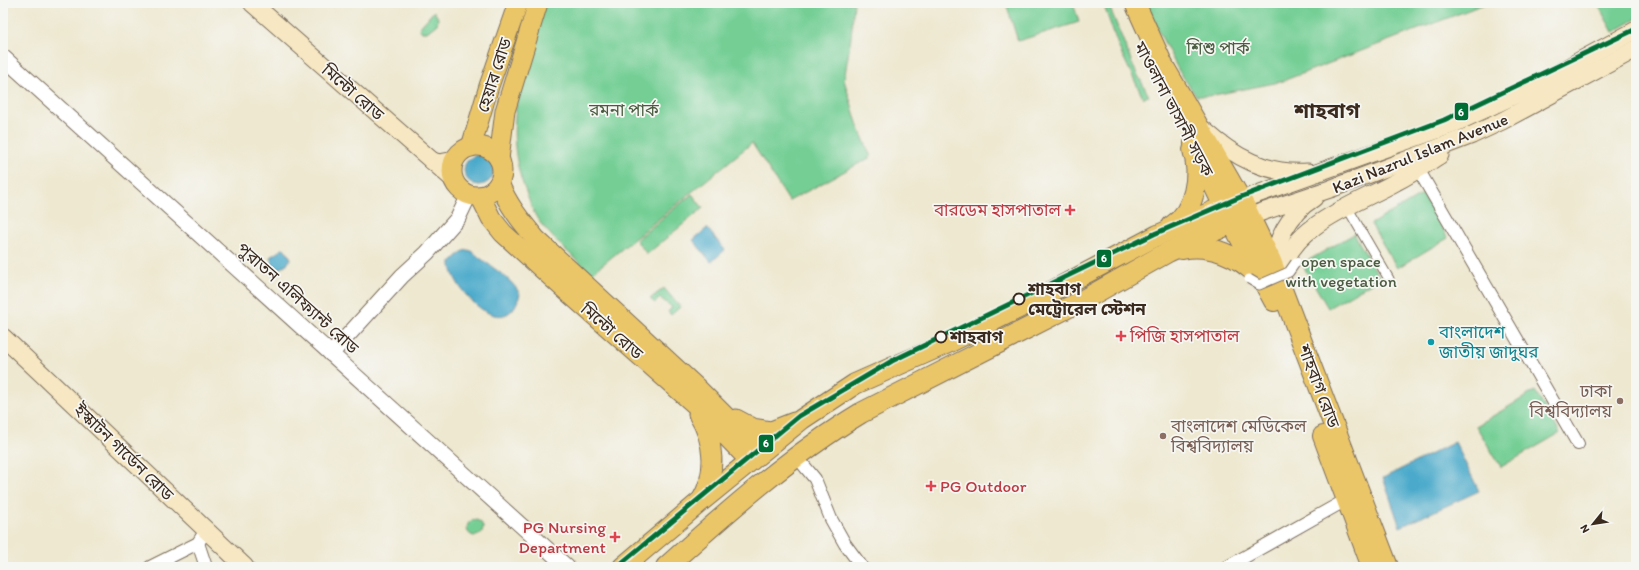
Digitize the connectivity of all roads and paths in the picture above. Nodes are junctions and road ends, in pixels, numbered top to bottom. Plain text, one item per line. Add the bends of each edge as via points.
1 (252, 3) edge
2 (518, 3) edge
3 (538, 3) edge
4 (1120, 3) edge
5 (1135, 3) edge
6 (1636, 30) edge
7 (1636, 49) edge
8 (3, 57) edge
9 (1191, 126) junction
10 (1472, 135) junction
11 (471, 147) junction
12 (499, 159) junction
13 (455, 160) junction
14 (432, 161) junction
15 (1418, 169) junction
16 (1322, 171) junction
17 (454, 180) junction
18 (499, 183) junction
19 (1330, 189) junction
20 (474, 195) junction
21 (1347, 207) junction
22 (1237, 211) junction
23 (461, 214) junction
24 (491, 218) junction
25 (1158, 235) junction
26 (1168, 252) junction
27 (1296, 262) dead end
28 (1249, 279) dead end
29 (1389, 279) dead end
30 (1277, 292) junction
31 (3, 336) edge
32 (331, 354) junction
33 (692, 392) junction
34 (802, 419) junction
35 (1578, 444) dead end
36 (756, 457) junction
37 (797, 457) junction
38 (772, 477) junction
39 (1346, 500) junction
40 (700, 501) junction
41 (202, 537) junction
42 (150, 567) edge
43 (206, 567) edge
44 (245, 567) edge
45 (567, 567) edge
46 (623, 567) edge
47 (666, 567) edge
48 (862, 567) edge
49 (1227, 567) edge
50 (1372, 567) edge
51 (1388, 567) edge

1 - 14 main road, মিন্টো রোড
2 - 11 main road, হেয়ার রোড
3 - 12 main road via 505,111
4 - 9 highway, মাওলানা ভাসানী সড়ক via 1148,62
5 - 9 highway, মাওলানা ভাসানী সড়ক
6 - 16 main road, Kazi Nazrul Islam Avenue via 1524,90 1451,125
7 - 10 main road, Kazi Nazrul Islam Avenue via 1502,122
8 - 32 street, পুরাতন এলিফ্যান্ট রোড
9 - 16 main road via 1259,166 1294,173
9 - 22 highway, মাওলানা ভাসানী সড়ক
9 - 25 highway via 1196,166 1194,193 1182,216
10 - 15 main road
10 - 19 main road, Kazi Nazrul Islam Avenue
11 - 12 main road via 487,148
11 - 13 main road via 459,154
12 - 18 main road via 502,171
13 - 14 main road via 439,163
13 - 17 main road
14 - 17 main road, মিন্টো রোড
15 - 21 main road
15 - 35 street
16 - 22 main road, Kazi Nazrul Islam Avenue
17 - 20 main road via 460,189
18 - 20 main road via 494,189
18 - 33 main road, মিন্টো রোড via 518,218 536,239
19 - 22 main road, Kazi Nazrul Islam Avenue
19 - 30 main road via 1308,202 1282,233 1276,250
20 - 23 street
20 - 24 main road, মিন্টো রোড
21 - 29 street
21 - 30 main road via 1301,237 1284,267
22 - 25 highway
22 - 26 highway
22 - 30 highway, শাহবাগ রোড
23 - 24 street via 475,210
23 - 32 street
24 - 33 main road, মিন্টো রোড via 503,233 561,286
25 - 34 highway via 950,342 855,384
26 - 30 highway via 1203,248 1231,256 1246,264
26 - 37 highway via 1083,300 884,400 835,429
27 - 28 street, bridge via 1289,272 1259,285
30 - 39 highway, শাহবাগ রোড
30 - 51 highway, শাহবাগ রোড
31 - 41 main road, ইস্কাটন গার্ডেন রোড
32 - 45 street, পুরাতন এলিফ্যান্ট রোড
33 - 34 main road via 704,389 738,421 765,431 778,430
33 - 36 main road, মিন্টো রোড
33 - 40 main road via 711,444 712,470 709,486
34 - 36 highway
36 - 38 highway
36 - 40 highway
37 - 38 highway
37 - 48 street via 815,479 831,519
38 - 47 highway
39 - 49 street
39 - 50 highway, শাহবাগ রোড
40 - 46 highway
41 - 42 street
41 - 43 street
41 - 44 main road, ইস্কাটন গার্ডেন রোড

